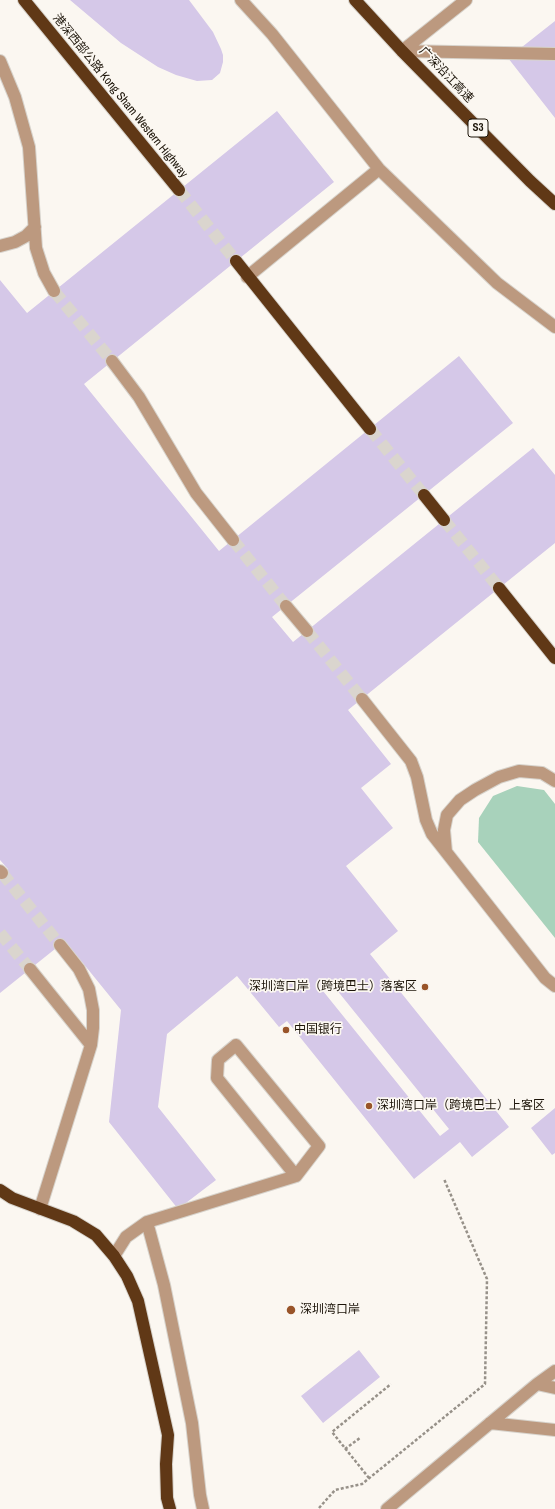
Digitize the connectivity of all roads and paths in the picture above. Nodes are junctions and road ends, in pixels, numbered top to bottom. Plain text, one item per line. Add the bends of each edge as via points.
1 (24, 0) edge
2 (241, 0) edge
3 (355, 0) edge
4 (466, 0) edge
5 (402, 51) junction
6 (555, 54) edge
7 (0, 62) edge
8 (379, 169) junction
9 (179, 190) tunnel mouth
10 (555, 204) edge
11 (35, 227) junction
12 (0, 246) edge
13 (236, 261) tunnel mouth
14 (247, 277) junction
15 (54, 290) tunnel mouth
16 (555, 327) edge
17 (112, 361) tunnel mouth
18 (370, 429) tunnel mouth
19 (424, 495) tunnel mouth
20 (444, 520) tunnel mouth
21 (233, 540) tunnel mouth
22 (499, 588) tunnel mouth
23 (286, 606) tunnel mouth
24 (307, 631) tunnel mouth
25 (555, 658) edge
26 (362, 699) tunnel mouth
27 (555, 781) edge
28 (446, 852) junction
29 (60, 945) tunnel mouth
30 (30, 969) tunnel mouth
31 (555, 986) edge
32 (91, 1045) junction
33 (296, 1176) junction
34 (444, 1178) dead end
35 (0, 1190) edge
36 (40, 1209) junction
37 (147, 1222) junction
38 (114, 1256) junction
39 (555, 1371) edge
40 (391, 1384) dead end
41 (537, 1384) junction
42 (555, 1388) edge
43 (490, 1423) junction
44 (555, 1430) edge
45 (360, 1438) dead end
46 (345, 1449) junction
47 (369, 1478) junction
48 (319, 1508) dead end
49 (170, 1509) edge
50 (203, 1509) edge
51 (387, 1509) edge

1 - 9 highway, 港深西部公路 Kong Sham Western Highway
2 - 8 street via 272,34
3 - 5 highway, 广深沿江高速
4 - 5 street
5 - 6 street
5 - 10 highway, 广深沿江高速 / S3
7 - 11 street via 15,97 30,147
8 - 14 street
8 - 16 street via 497,283
11 - 12 street via 15,242
11 - 15 street via 36,248 44,273
13 - 14 highway
14 - 18 highway
17 - 21 street via 139,398 196,493
19 - 20 highway
22 - 25 highway
23 - 24 street
26 - 28 street via 411,762 417,777 426,820 432,834
27 - 28 street via 542,773 519,771 499,777 475,790 460,800 447,815 444,830
28 - 31 street
29 - 32 street via 79,969 89,989 93,1010
30 - 32 street
32 - 36 street
33 - 33 street via 218,1078 218,1060 236,1045 319,1146
33 - 37 street
34 - 47 path via 487,1279 485,1384
35 - 36 highway via 12,1198
36 - 38 highway via 73,1220 96,1235
37 - 38 street via 126,1237
37 - 50 street via 164,1285 190,1416
38 - 49 highway via 127,1276 138,1301 168,1435 166,1464 167,1498
39 - 41 street
40 - 46 path via 332,1432
41 - 42 street
41 - 43 street
43 - 44 street
43 - 51 street
45 - 46 path
46 - 47 path
47 - 48 path via 362,1484 335,1490

